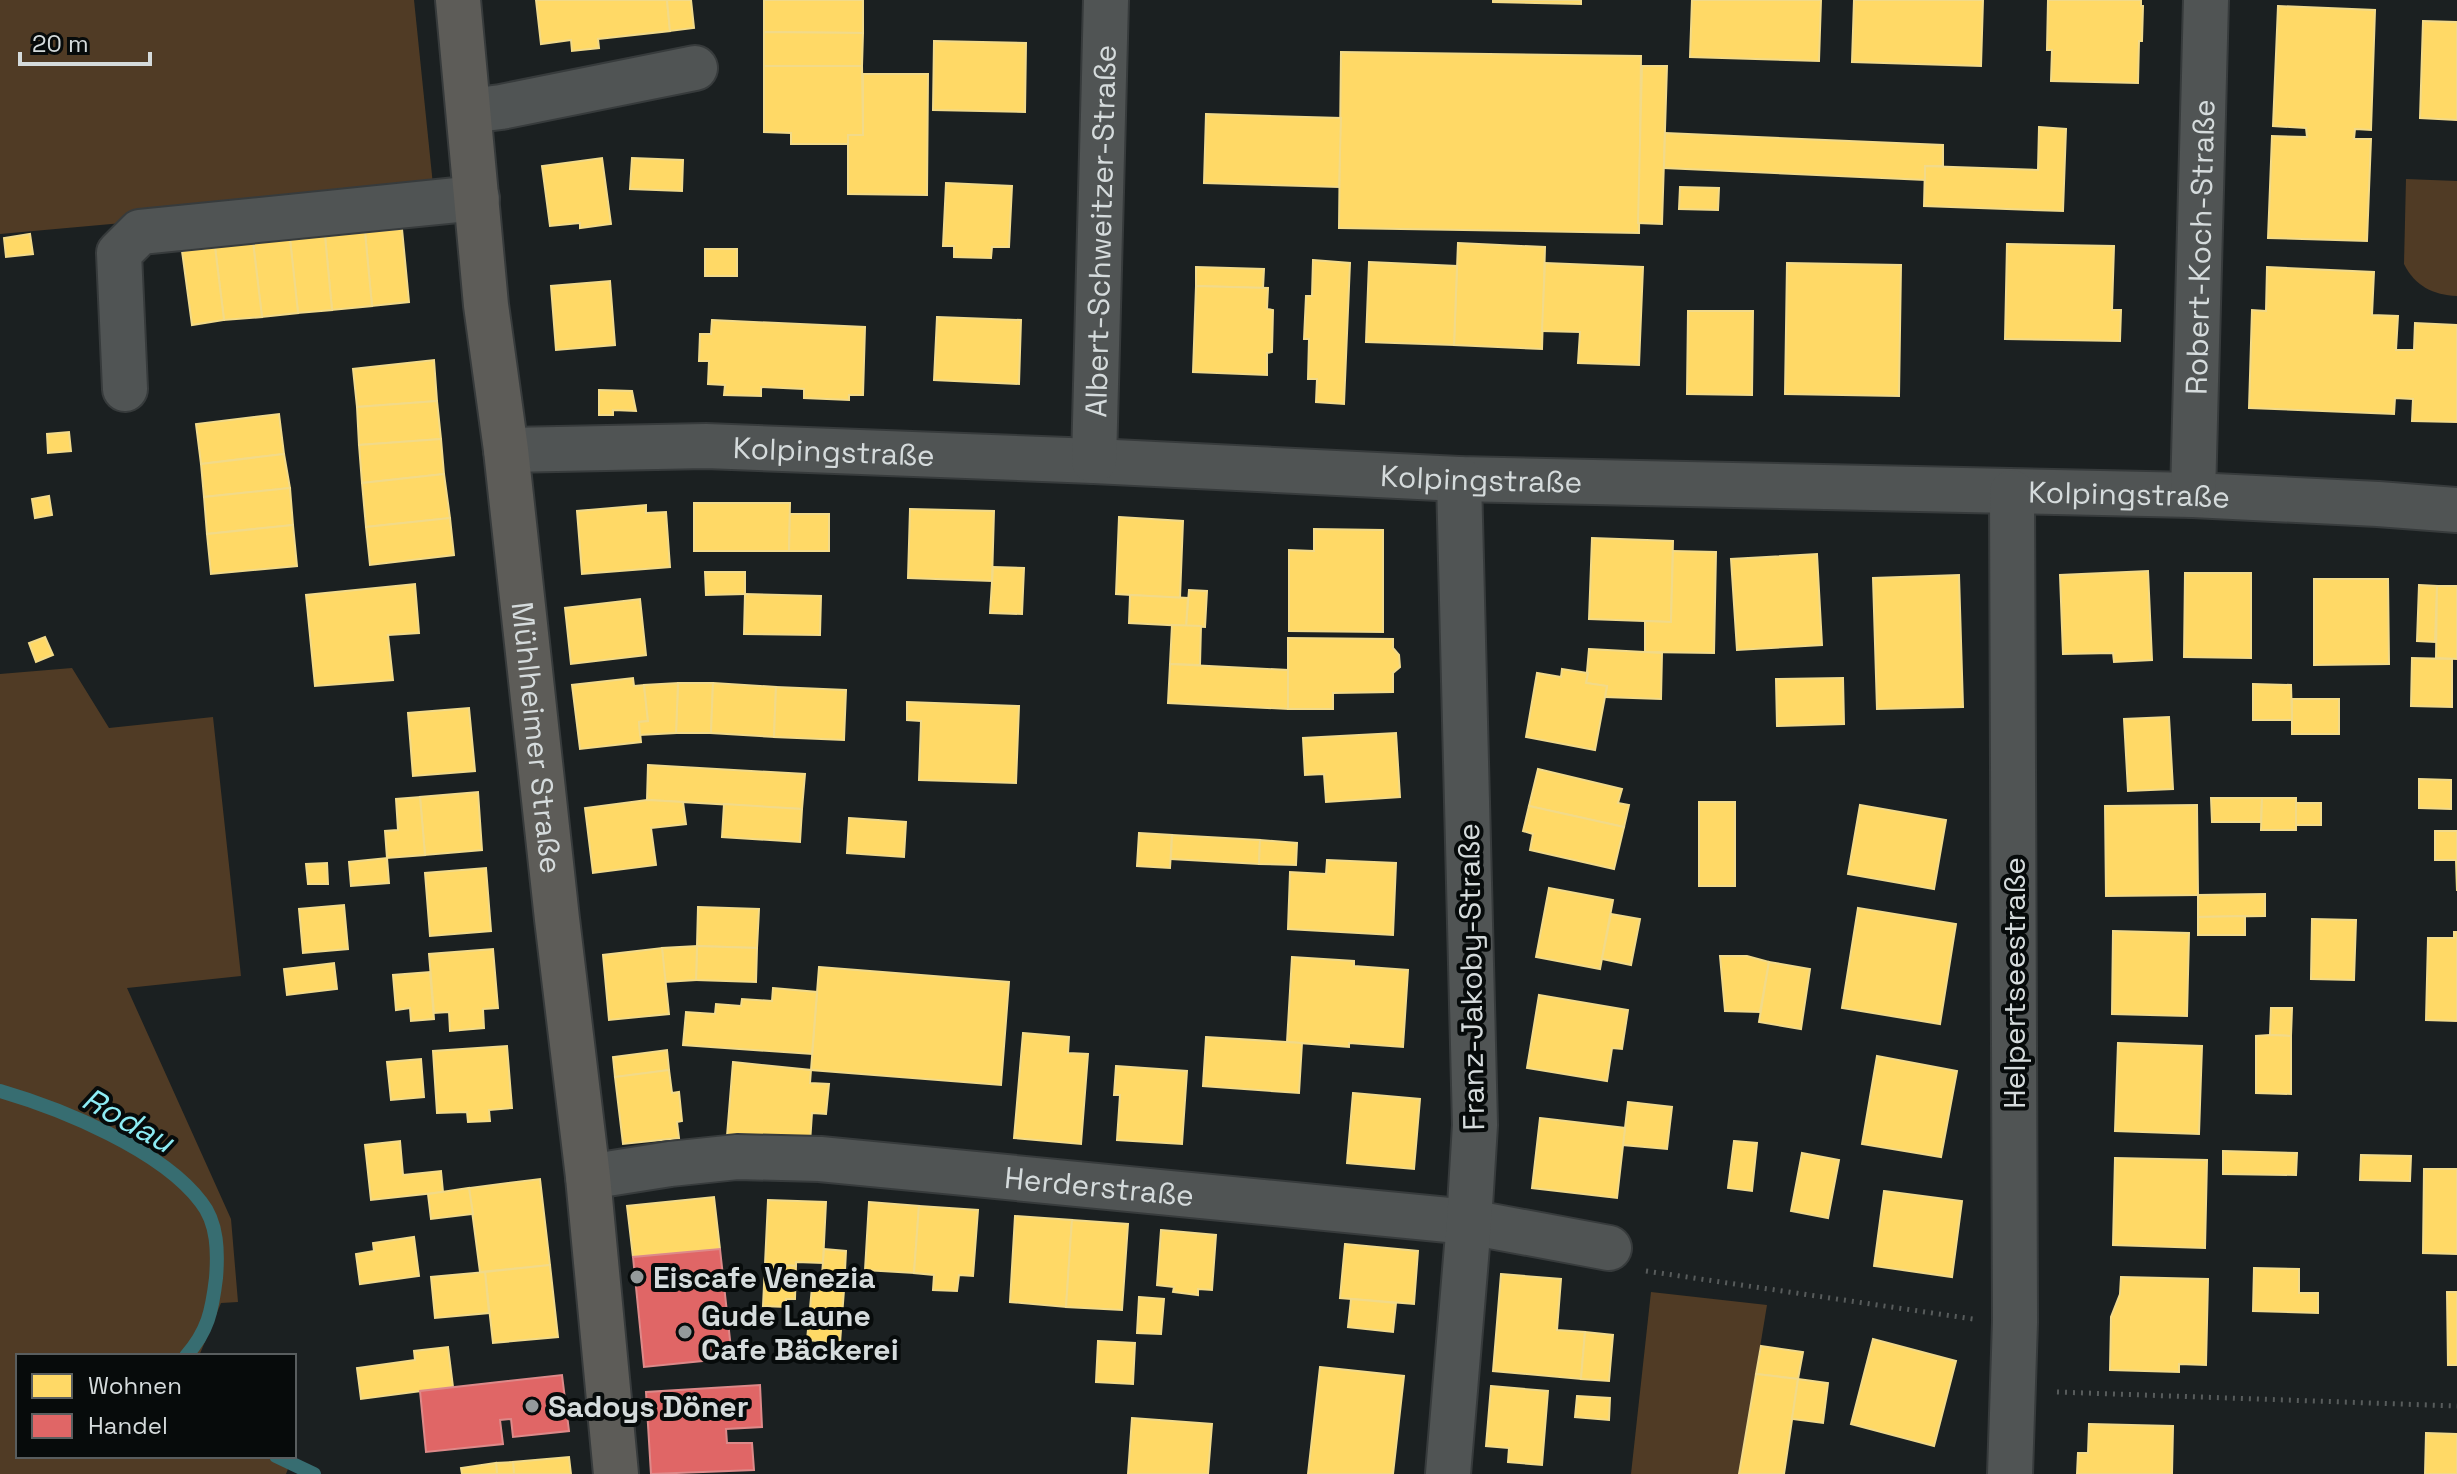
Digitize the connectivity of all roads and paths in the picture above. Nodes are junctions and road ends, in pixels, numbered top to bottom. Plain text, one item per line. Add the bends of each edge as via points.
1 (458, 0) edge
2 (1106, 0) edge
3 (2206, 0) edge
4 (695, 68) dead end
5 (469, 111) junction
6 (477, 198) junction
7 (125, 389) dead end
8 (506, 450) junction
9 (1094, 461) junction
10 (1459, 479) junction
11 (2012, 492) junction
12 (2193, 495) junction
13 (2457, 510) edge
14 (588, 1177) junction
15 (1469, 1222) junction
16 (1609, 1248) joint
17 (2015, 1322) junction
18 (2012, 1390) junction
19 (2457, 1406) edge
20 (616, 1474) edge
21 (1448, 1474) edge
22 (2010, 1474) edge

1 - 5 main road, Mühlheimer Straße
2 - 9 street, Albert-Schweitzer-Straße
3 - 12 street, Robert-Koch-Straße
4 - 5 street
5 - 6 main road, Mühlheimer Straße
6 - 7 street via 140,232 119,253
6 - 8 main road, Mühlheimer Straße
8 - 9 street, Kolpingstraße via 706,446
8 - 14 main road, Mühlheimer Straße
9 - 10 street, Kolpingstraße
10 - 11 street, Kolpingstraße
10 - 15 street, Franz-Jakoby-Straße via 1475,1125
11 - 12 street, Kolpingstraße
11 - 17 street, Helpertseestraße
12 - 13 street, Kolpingstraße
14 - 15 street, Herderstraße via 737,1157 820,1159
14 - 20 main road, Mühlheimer Straße
15 - 16 street, Herderstraße
15 - 21 street, Franz-Jakoby-Straße
16 - 17 path via 1632,1269
17 - 18 street, Helpertseestraße
18 - 19 path
18 - 22 street, Helpertseestraße

